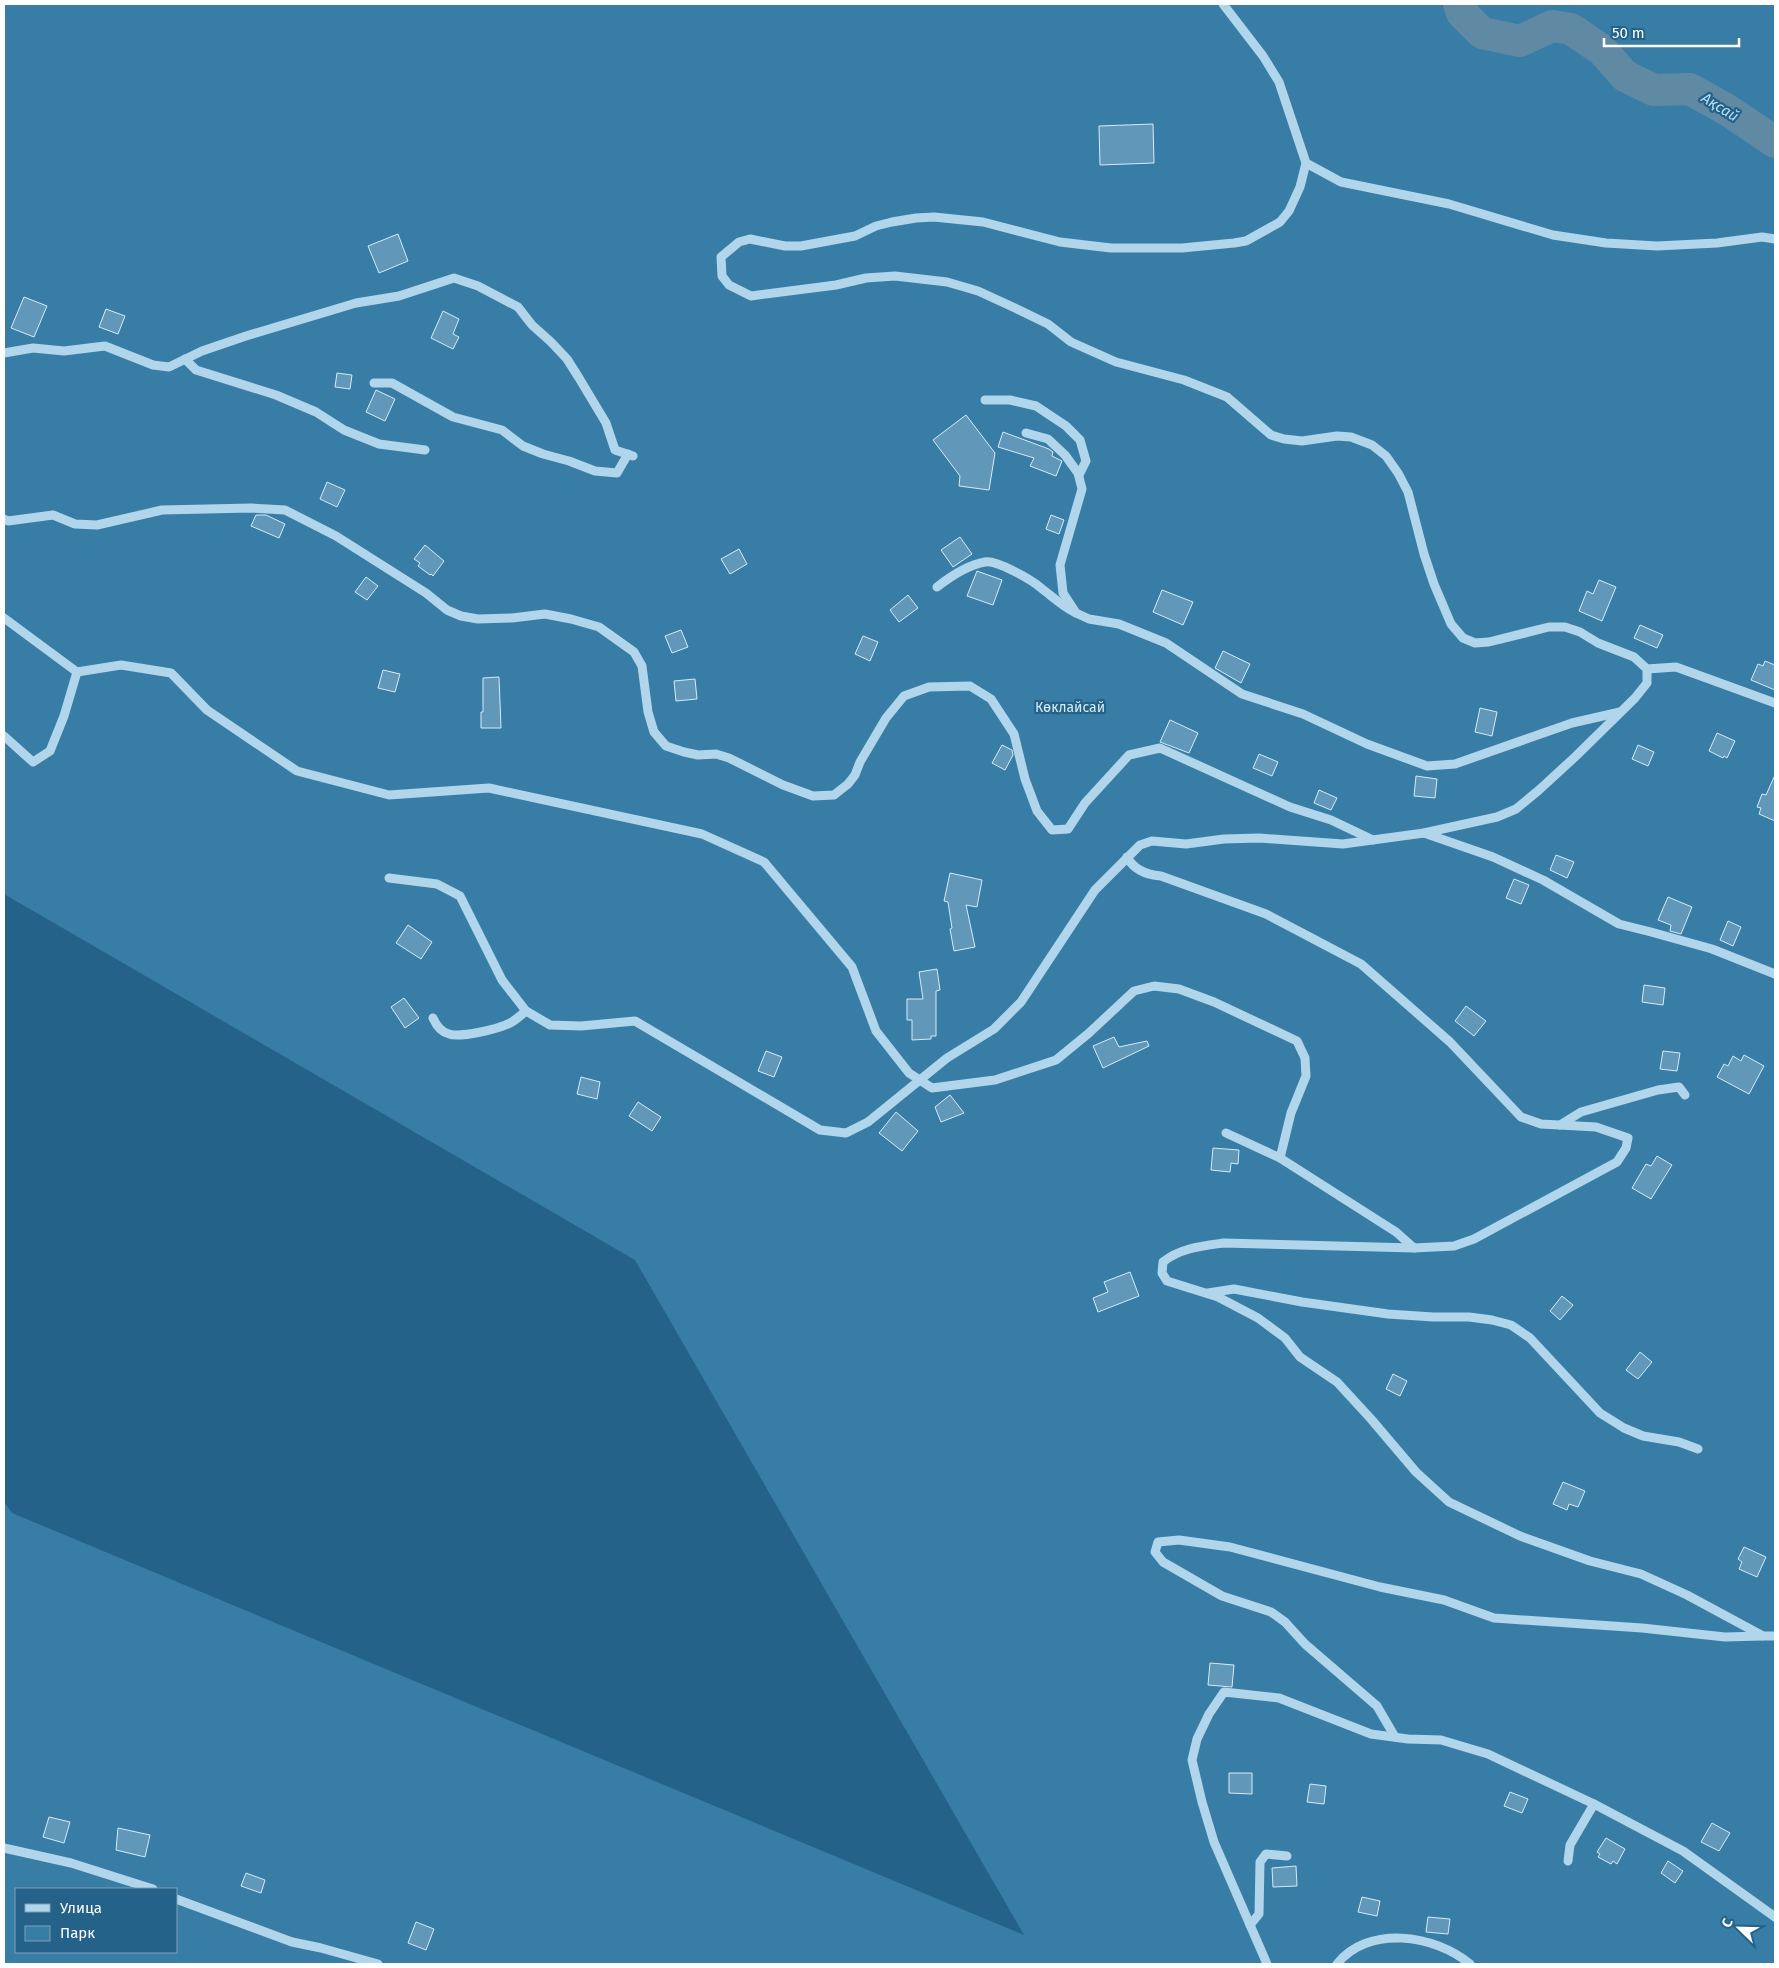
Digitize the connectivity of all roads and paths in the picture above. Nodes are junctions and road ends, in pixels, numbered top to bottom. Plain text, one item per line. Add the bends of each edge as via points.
1 (1223, 4) edge
2 (1306, 163) junction
3 (1775, 239) edge
4 (4, 353) edge
5 (185, 359) junction
6 (374, 383) dead end
7 (985, 400) dead end
8 (1026, 433) dead end
9 (425, 450) dead end
10 (1079, 476) junction
11 (4, 519) edge
12 (937, 587) dead end
13 (1076, 613) junction
14 (4, 618) edge
15 (1646, 669) junction
16 (77, 672) junction
17 (1775, 703) edge
18 (1620, 712) junction
19 (4, 736) edge
20 (1424, 833) junction
21 (1373, 840) junction
22 (1126, 858) junction
23 (389, 878) dead end
24 (1775, 974) edge
25 (526, 1011) junction
26 (433, 1018) dead end
27 (920, 1079) junction
28 (1685, 1095) dead end
29 (1559, 1125) junction
30 (1226, 1133) dead end
31 (1280, 1158) junction
32 (1414, 1248) junction
33 (1205, 1294) junction
34 (1698, 1449) dead end
35 (1763, 1636) junction
36 (1775, 1636) edge
37 (1395, 1737) junction
38 (1594, 1804) junction
39 (4, 1848) edge
40 (1287, 1856) dead end
41 (1568, 1861) dead end
42 (150, 1888) edge
43 (178, 1900) edge
44 (1775, 1917) edge
45 (1250, 1925) junction
46 (378, 1964) edge
47 (1266, 1964) edge
48 (1337, 1964) edge
49 (1470, 1964) edge

1 - 2 street via 1279,82
2 - 3 street via 1340,182 1449,204 1553,235 1657,246 1762,237
2 - 15 street via 1290,211 1280,222 1246,241 1182,248 1111,248 1060,242 983,222 916,218 876,226 855,236 801,246 750,240 738,242 721,257 722,276 729,285 751,296 866,278 896,276 947,282 978,291 1024,312 1048,324 1071,342 1116,362 1197,384 1227,397 1270,435 1302,441 1351,437 1372,445 1386,456 1408,492 1434,584 1452,624 1463,638 1475,643 1489,642 1549,627 1565,627 1634,657
4 - 5 street via 32,348 64,351 105,346 153,365 169,367
5 - 6 street via 202,350 318,314 399,296 454,278 518,307 567,359 606,423 615,450 630,455 617,474 595,471 523,446 502,430 453,417 392,383
5 - 9 street via 196,370 276,395 378,444
7 - 10 street via 1010,400 1036,406 1066,426 1080,440 1086,461
8 - 10 street via 1048,439 1065,455
10 - 13 street via 1082,489 1060,565 1063,593
11 - 21 street via 53,515 75,524 97,525 162,510 285,510 336,536 461,616 478,619 545,614 599,627 634,652 642,666 654,732 666,746 684,752 729,758 783,786 814,796 834,795 848,784 886,718 904,696 929,687 970,686 991,699 1014,734 1037,811 1052,830 1068,829 1085,803 1130,755 1160,748
12 - 13 street via 954,574 986,562 1014,571
13 - 18 street via 1089,619 1119,624 1166,643 1242,694 1303,714 1367,744 1427,766 1455,764 1572,723
14 - 16 street
15 - 17 street via 1676,667
15 - 18 street via 1647,684
16 - 19 street via 50,751 33,762
16 - 27 street via 121,665 171,673 207,710 297,771 389,795 489,788 702,834 764,862 852,967 876,1031 909,1072
18 - 20 street via 1516,809 1497,817
20 - 21 street
20 - 24 street via 1543,880 1619,924 1712,949
21 - 22 street via 1343,844 1259,838 1186,844 1152,841 1140,845
22 - 27 street via 1095,890 1020,1002 994,1029
22 - 29 street via 1147,875 1161,876 1266,914 1361,964 1450,1042 1521,1117 1542,1124
23 - 25 street via 437,884 460,896 502,980
25 - 26 street via 510,1023 468,1034 449,1034 437,1027
25 - 27 street via 550,1025 635,1021 820,1130 846,1133 868,1122
27 - 31 street via 932,1088 962,1086 995,1080 1056,1060 1134,991 1154,986 1179,988 1297,1040 1305,1058 1306,1076 1291,1113
28 - 29 street via 1679,1087 1658,1090 1581,1112
29 - 32 street via 1596,1127 1612,1132 1628,1138 1626,1148 1617,1162 1474,1239 1454,1246
30 - 31 street
31 - 32 street via 1396,1232
32 - 33 street via 1224,1244 1173,1254 1163,1262 1162,1273 1167,1281
33 - 34 street via 1234,1289 1388,1314 1469,1317 1511,1325 1530,1338 1600,1413 1643,1436
33 - 35 street via 1218,1297 1258,1318 1285,1338 1300,1357 1337,1382 1416,1472 1449,1502 1520,1536 1590,1561 1641,1574
35 - 36 street
35 - 37 street via 1725,1637 1494,1618 1444,1600 1230,1547 1179,1540 1158,1542 1155,1552 1177,1571 1222,1596 1271,1612 1285,1622 1304,1644 1377,1706
37 - 38 street via 1441,1740 1488,1754
37 - 45 street via 1372,1734 1279,1698 1224,1692 1197,1739 1192,1760 1214,1842
38 - 41 street via 1570,1845
38 - 44 street via 1683,1852
39 - 42 street via 71,1862
40 - 45 street via 1266,1854 1260,1862 1259,1914
43 - 46 street via 292,1942
45 - 47 street
48 - 49 street via 1345,1954 1364,1943 1395,1937 1448,1950

